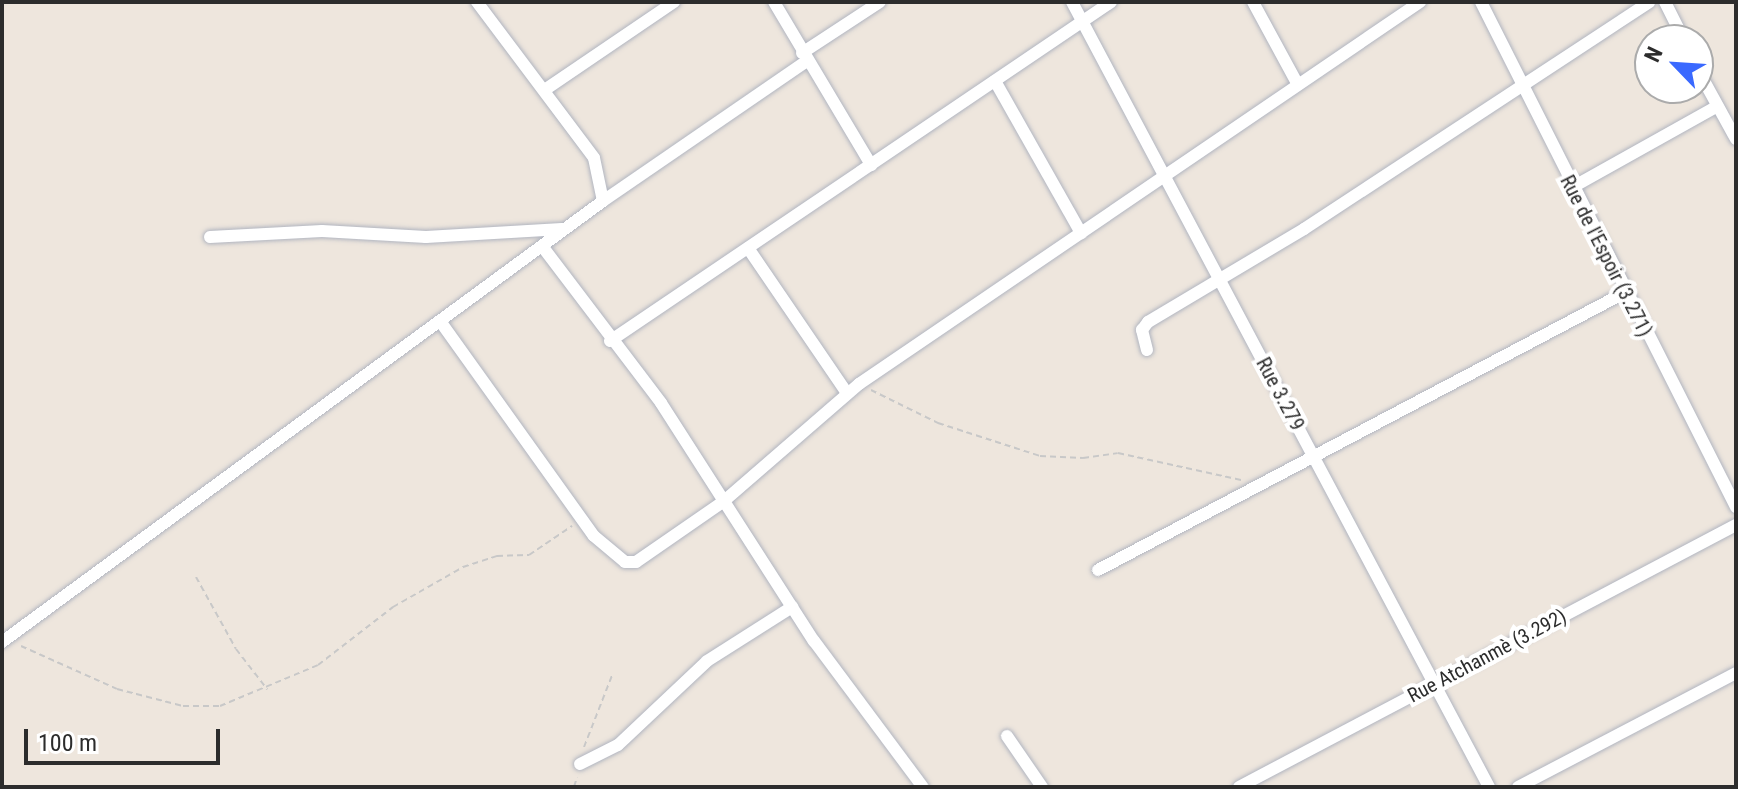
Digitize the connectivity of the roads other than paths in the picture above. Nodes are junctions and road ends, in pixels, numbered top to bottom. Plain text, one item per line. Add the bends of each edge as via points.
1 (477, 2) edge
2 (674, 2) edge
3 (774, 2) edge
4 (880, 2) edge
5 (1072, 2) edge
6 (1111, 2) edge
7 (1253, 2) edge
8 (1420, 2) edge
9 (1481, 2) edge
10 (1649, 2) edge
11 (1665, 2) edge
12 (1082, 21) junction
13 (1676, 24) edge
14 (804, 57) junction
15 (995, 81) junction
16 (1298, 85) junction
17 (1521, 85) junction
18 (546, 89) junction
19 (1714, 103) edge
20 (1716, 107) junction
21 (1736, 139) edge
22 (871, 165) junction
23 (1164, 175) junction
24 (1571, 188) junction
25 (603, 201) junction
26 (565, 229) junction
27 (1081, 233) junction
28 (210, 237) dead end
29 (542, 246) junction
30 (748, 248) junction
31 (1220, 280) junction
32 (1624, 293) junction
33 (440, 321) junction
34 (610, 341) junction
35 (1147, 350) dead end
36 (847, 393) junction
37 (1313, 457) junction
38 (724, 501) junction
39 (1736, 507) edge
40 (1736, 525) edge
41 (1098, 570) dead end
42 (792, 607) junction
43 (4, 641) edge
44 (1736, 673) edge
45 (1434, 684) junction
46 (1007, 736) dead end
47 (580, 764) road end
48 (923, 787) edge
49 (1042, 787) edge
50 (1239, 787) edge
51 (1489, 787) edge
52 (1518, 787) edge

1 - 18 street
2 - 18 street
3 - 14 street
4 - 14 street
5 - 12 street, Rue 3.279
6 - 12 street
7 - 16 street
8 - 16 street
9 - 17 street, Rue de l'Espoir (3.271)
10 - 17 street
11 - 13 street
12 - 15 street
12 - 23 street, Rue 3.279
14 - 22 street
14 - 25 street
15 - 22 street
15 - 27 street
16 - 23 street
17 - 24 street, Rue de l'Espoir (3.271)
17 - 31 street
18 - 25 street via 594,158
19 - 20 street
20 - 21 street
20 - 24 street
22 - 30 street
23 - 27 street
23 - 31 street, Rue 3.279
24 - 32 street, Rue de l'Espoir (3.271)
25 - 26 street
26 - 28 street via 439,237 322,231
26 - 29 street
27 - 36 street
29 - 33 street
29 - 34 street
30 - 34 street
30 - 36 street
31 - 35 street via 1148,322 1142,330
31 - 37 street, Rue 3.279
32 - 37 street
32 - 39 street, Rue de l'Espoir (3.271)
33 - 38 street via 580,519 608,550 636,562
33 - 43 street
34 - 38 street via 661,403
36 - 38 street
37 - 41 street
37 - 45 street, Rue 3.279
38 - 42 street
40 - 45 street, Rue Atchanmè (3.292)
42 - 47 street via 707,661 618,745
42 - 48 street
44 - 52 street
45 - 50 street, Rue Atchanmè (3.292)
45 - 51 street, Rue 3.279
46 - 49 street

